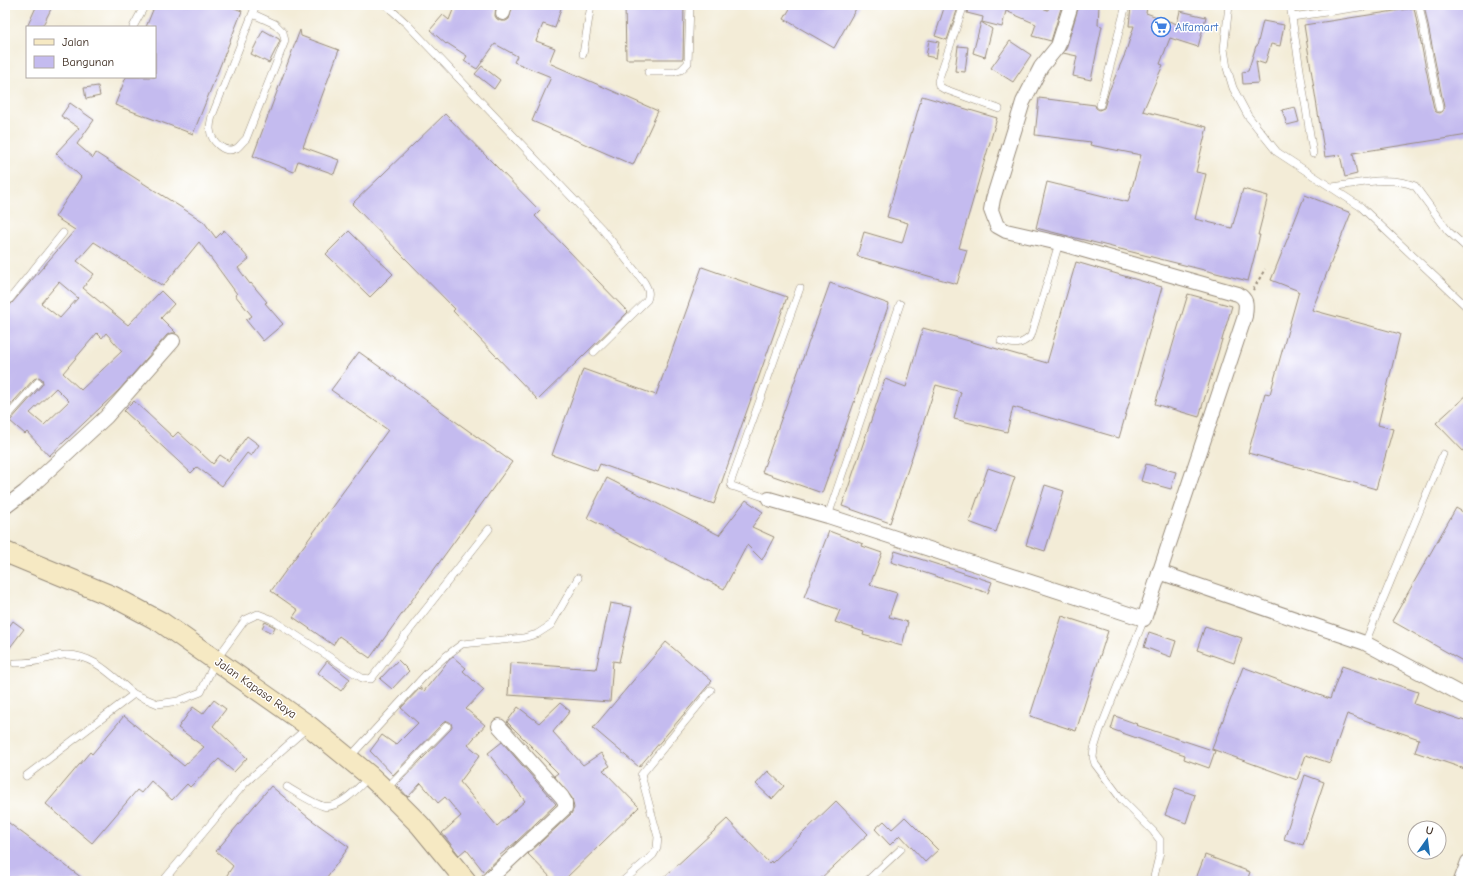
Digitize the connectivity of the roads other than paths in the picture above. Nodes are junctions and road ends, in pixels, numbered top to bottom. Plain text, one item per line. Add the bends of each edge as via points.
1 (145, 5) edge
2 (256, 5) edge
3 (386, 5) edge
4 (592, 5) edge
5 (690, 5) edge
6 (964, 5) edge
7 (1071, 5) edge
8 (1126, 5) edge
9 (1229, 5) edge
10 (1290, 5) edge
11 (1374, 5) edge
12 (1419, 5) edge
13 (254, 14) junction
14 (1292, 17) junction
15 (134, 26) edge
16 (582, 54) dead end
17 (648, 72) dead end
18 (1100, 105) dead end
19 (1439, 108) dead end
20 (999, 109) dead end
21 (1313, 154) dead end
22 (1330, 187) junction
23 (63, 233) dead end
24 (1059, 243) junction
25 (1468, 249) edge
26 (800, 288) dead end
27 (900, 304) dead end
28 (5, 305) edge
29 (1468, 308) edge
30 (1002, 340) dead end
31 (172, 341) dead end
32 (594, 352) dead end
33 (38, 382) dead end
34 (5, 419) edge
35 (1443, 454) dead end
36 (769, 499) joint
37 (5, 506) edge
38 (828, 516) junction
39 (489, 530) dead end
40 (5, 552) edge
41 (1159, 572) junction
42 (578, 578) dead end
43 (1144, 618) junction
44 (1365, 643) junction
45 (216, 660) junction
46 (16, 663) dead end
47 (711, 690) dead end
48 (134, 694) junction
49 (1468, 698) edge
50 (309, 726) junction
51 (447, 726) dead end
52 (499, 726) dead end
53 (349, 758) junction
54 (26, 776) dead end
55 (370, 776) junction
56 (287, 787) dead end
57 (385, 790) junction
58 (901, 849) dead end
59 (1468, 862) edge
60 (163, 881) edge
61 (466, 881) edge
62 (486, 881) edge
63 (623, 881) edge
64 (867, 881) edge
65 (1153, 881) edge
66 (1461, 881) edge

1 - 15 lane
2 - 13 lane
3 - 32 lane via 602,228 649,290 647,300
4 - 16 lane
5 - 17 lane via 688,64 674,72
6 - 20 lane via 938,81 939,86
7 - 24 street via 1058,46 1041,67 1023,102 991,210 997,226 1006,231
8 - 18 lane
9 - 22 lane via 1224,49 1227,68 1233,88 1248,116 1277,152
10 - 14 lane
11 - 14 lane
12 - 19 lane
13 - 13 lane via 212,116 211,134 217,144 228,150 237,148 246,139 285,41 283,32 274,24
14 - 21 lane
22 - 25 lane via 1388,180 1416,186 1448,231
22 - 29 lane via 1360,207
23 - 28 lane
24 - 30 lane via 1031,336 1019,344
24 - 41 street via 1238,294 1246,301 1245,316
26 - 36 lane via 731,481 731,486 735,488
27 - 38 lane
31 - 37 street via 106,417 25,492
33 - 34 lane
35 - 44 lane
36 - 38 street
38 - 43 street
39 - 45 lane via 370,679 362,678 271,619 258,614 245,620
40 - 45 main road, Jalan Kapasa Raya via 114,597 161,622
41 - 43 street
41 - 44 street
42 - 53 lane via 551,625 537,634 523,638 462,644 428,672
43 - 65 lane via 1100,730 1093,757 1099,771 1122,800 1160,840 1160,852
44 - 49 street
45 - 48 lane via 201,692 178,702 158,704
45 - 50 main road, Jalan Kapasa Raya
46 - 48 lane via 31,663 63,655 82,656 94,661
47 - 63 lane via 641,775 658,837 657,848
48 - 54 lane
50 - 53 main road, Jalan Kapasa Raya
50 - 60 lane via 245,783
51 - 57 lane
52 - 62 street via 562,797 566,806
53 - 55 main road, Jalan Kapasa Raya
55 - 56 lane via 351,796 336,805 324,806
55 - 57 main road, Jalan Kapasa Raya
57 - 61 main road, Jalan Kapasa Raya via 420,825
58 - 64 lane
59 - 66 street

